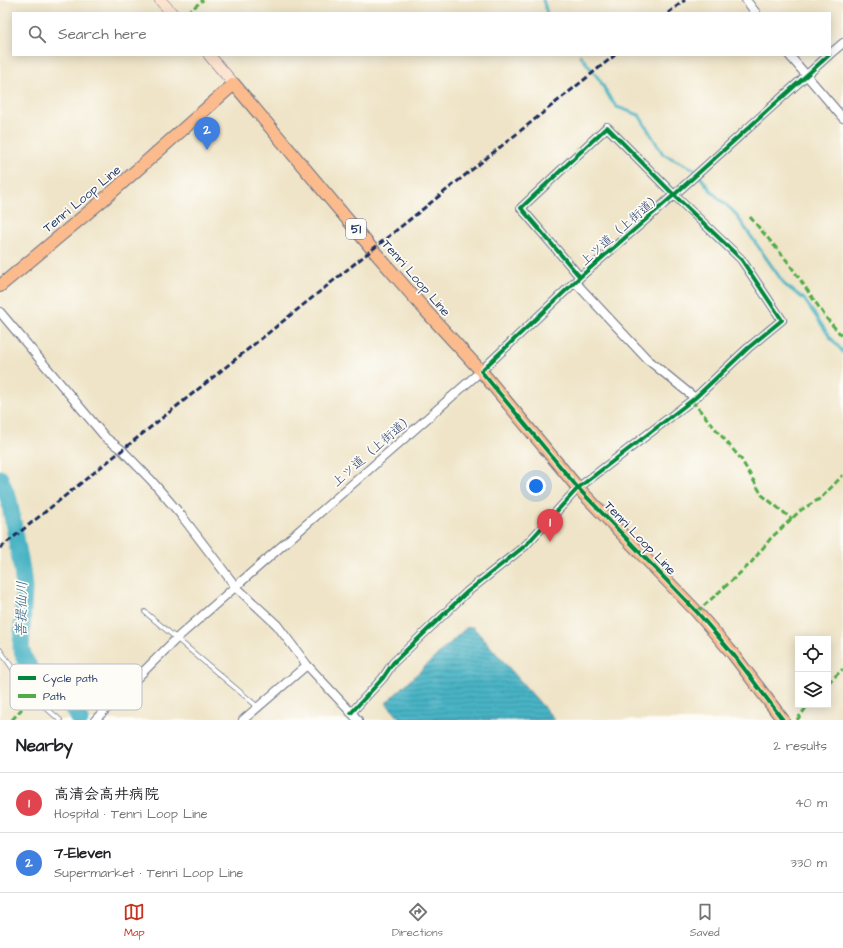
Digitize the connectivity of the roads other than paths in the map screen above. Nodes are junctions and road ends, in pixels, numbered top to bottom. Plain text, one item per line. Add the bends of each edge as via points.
1 (160, 0) edge
2 (746, 0) edge
3 (171, 12) edge
4 (755, 12) edge
5 (843, 43) edge
6 (831, 53) edge
7 (210, 56) edge
8 (790, 56) edge
9 (828, 56) edge
10 (805, 76) junction
11 (234, 84) junction
12 (843, 118) edge
13 (674, 195) junction
14 (578, 280) junction
15 (0, 286) edge
16 (0, 312) edge
17 (481, 371) junction
18 (695, 398) junction
19 (578, 488) junction
20 (236, 588) junction
21 (145, 612) dead end
22 (178, 638) junction
23 (0, 650) edge
24 (10, 665) edge
25 (307, 665) junction
26 (142, 674) edge
27 (258, 707) junction
28 (48, 710) edge
29 (105, 710) edge
30 (351, 713) junction
31 (60, 720) edge
32 (95, 720) edge
33 (243, 720) edge
34 (358, 720) edge
35 (783, 720) edge

1 - 3 street
2 - 4 street
5 - 6 street, 上ツ道（上街道）
7 - 11 street
8 - 10 street
9 - 10 street, 上ツ道（上街道）
10 - 12 street
10 - 13 street, 上ツ道（上街道）
11 - 15 main road, Tenri Loop Line via 103,200
11 - 17 main road, Tenri Loop Line / 51 via 426,311
13 - 14 street, 上ツ道（上街道）
13 - 14 street via 607,127 521,208
13 - 18 street via 741,259 782,320
14 - 17 street, 上ツ道（上街道）
14 - 18 street via 647,359
16 - 20 street via 106,438 122,450 181,515
17 - 19 main road, Tenri Loop Line / 51
17 - 20 street, 上ツ道（上街道）
18 - 19 street
19 - 30 street via 526,545 467,592 393,663
19 - 35 main road, Tenri Loop Line / 51 via 697,612
20 - 22 street, 上ツ道（上街道）
20 - 25 street via 277,625
21 - 22 lane
22 - 26 street, 上ツ道（上街道）
22 - 27 lane
23 - 24 lane
25 - 27 street
25 - 30 street
27 - 33 street
28 - 31 lane
29 - 32 street, 上ツ道（上街道）
30 - 34 street

